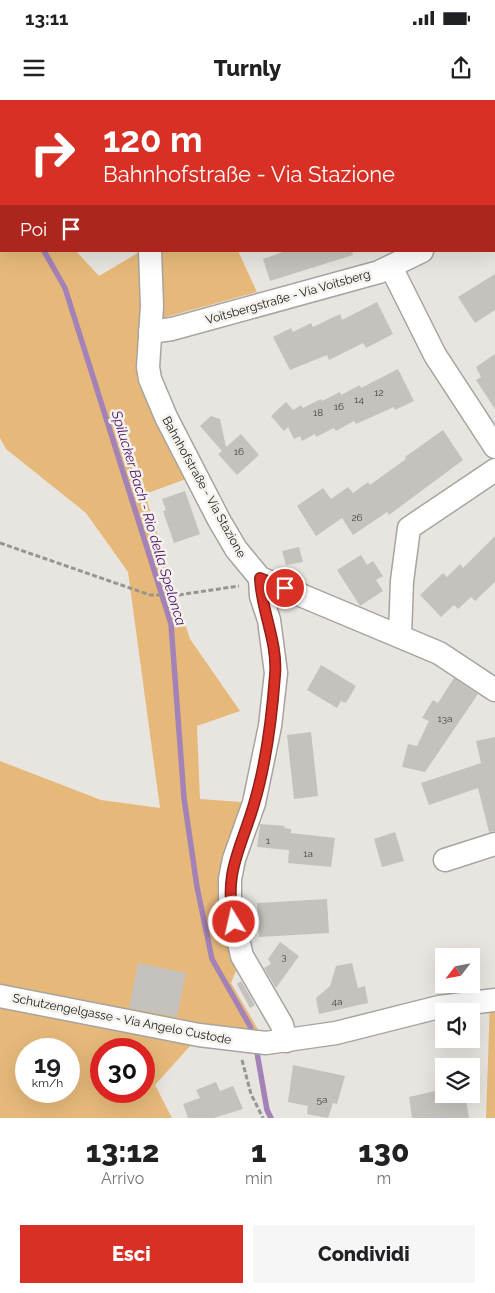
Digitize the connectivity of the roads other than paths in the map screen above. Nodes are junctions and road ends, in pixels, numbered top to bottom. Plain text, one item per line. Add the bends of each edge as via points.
1 (150, 252) edge
2 (420, 252) edge
3 (391, 266) junction
4 (150, 332) junction
5 (495, 447) edge
6 (495, 470) edge
7 (260, 578) junction
8 (400, 635) junction
9 (495, 690) edge
10 (495, 844) edge
11 (445, 860) dead end
12 (0, 996) edge
13 (495, 1000) edge
14 (276, 1042) junction

1 - 4 street, Bahnhofstraße - Via Stazione
2 - 3 street, Voitsbergstraße - Via Voitsberg
3 - 4 street, Voitsbergstraße - Via Voitsberg via 214,318
3 - 5 street via 435,355
4 - 7 street, Bahnhofstraße - Via Stazione via 150,379 166,417 236,549
6 - 8 street via 409,528
7 - 8 street, Bahnhofstraße - Via Stazione
7 - 14 street via 276,673 270,726 254,803 230,879 230,905 242,956 282,1025
8 - 9 street, Bahnhofstraße - Via Stazione via 439,653
10 - 11 street
12 - 14 street, Schutzengelgasse - Via Angelo Custode via 241,1042
13 - 14 street via 439,1007 336,1033

